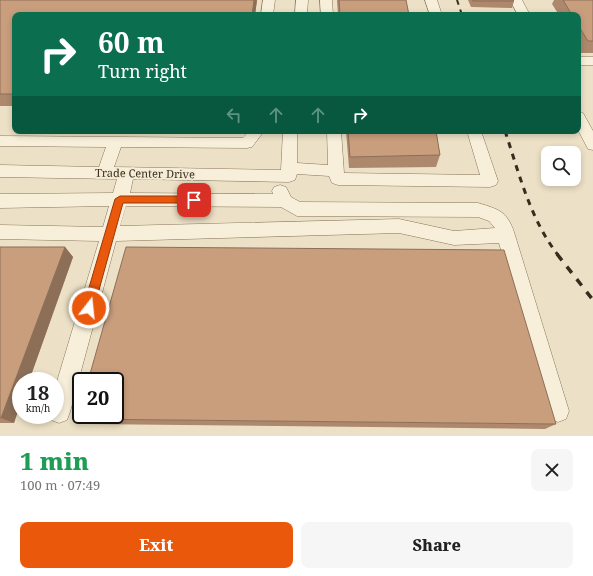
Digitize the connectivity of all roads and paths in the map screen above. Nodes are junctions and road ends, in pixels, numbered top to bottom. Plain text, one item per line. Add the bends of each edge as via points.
1 (269, 0) edge
2 (302, 0) edge
3 (326, 0) edge
4 (431, 0) edge
5 (516, 0) edge
6 (268, 12) edge
7 (300, 12) edge
8 (327, 12) edge
9 (435, 12) edge
10 (522, 12) edge
11 (581, 61) edge
12 (593, 61) edge
13 (581, 122) edge
14 (254, 134) edge
15 (290, 134) edge
16 (334, 134) edge
17 (475, 134) edge
18 (0, 141) edge
19 (116, 142) junction
20 (593, 145) edge
21 (0, 171) edge
22 (336, 171) junction
23 (104, 173) junction
24 (127, 173) junction
25 (287, 173) junction
26 (120, 199) junction
27 (284, 200) junction
28 (0, 201) edge
29 (0, 232) edge
30 (110, 234) junction
31 (507, 239) junction
32 (64, 395) edge
33 (558, 411) dead end

1 - 6 street
2 - 7 street
3 - 8 street
4 - 9 street
5 - 10 street
11 - 12 street
13 - 20 street
14 - 19 street via 247,143
15 - 25 street
16 - 22 street
17 - 22 street via 490,181 338,179
18 - 19 street
19 - 23 street
21 - 23 street, Trade Center Drive
22 - 25 street, Trade Center Drive
23 - 24 street, Trade Center Drive
24 - 25 street, Trade Center Drive
24 - 26 street
25 - 27 street via 280,192
26 - 27 street
26 - 28 street
26 - 30 street
27 - 31 street via 298,210 478,210 493,215 503,223
29 - 30 street
30 - 31 street via 399,226 454,238 494,235
30 - 32 street
31 - 33 street

